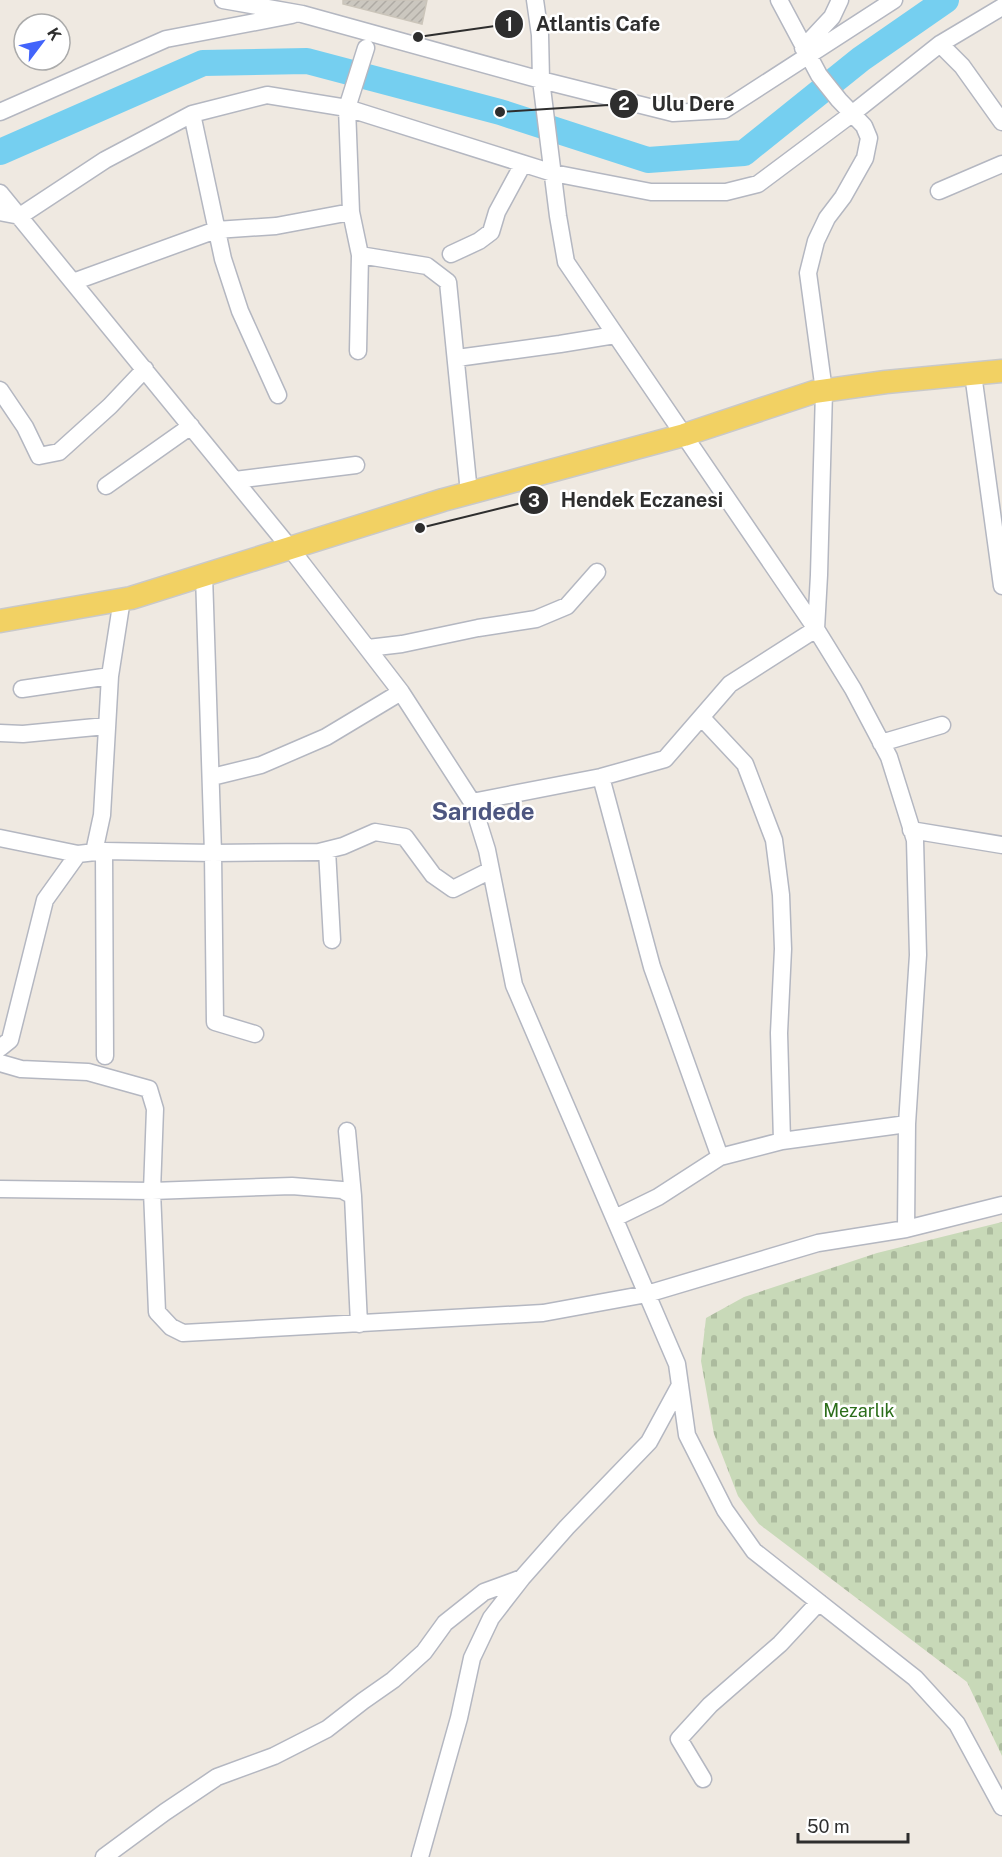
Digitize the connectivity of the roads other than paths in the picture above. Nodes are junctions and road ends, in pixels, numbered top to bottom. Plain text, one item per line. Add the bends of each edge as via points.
1 (223, 0) edge
2 (535, 0) edge
3 (778, 0) edge
4 (840, 0) edge
5 (894, 0) edge
6 (304, 7) edge
7 (1002, 7) edge
8 (940, 44) junction
9 (366, 48) dead end
10 (806, 52) junction
11 (541, 80) junction
12 (347, 108) junction
13 (0, 112) edge
14 (853, 113) junction
15 (192, 114) junction
16 (1002, 122) edge
17 (523, 164) junction
18 (1002, 164) edge
19 (553, 173) junction
20 (939, 191) dead end
21 (2, 201) edge
22 (351, 212) junction
23 (20, 216) junction
24 (216, 230) junction
25 (451, 254) dead end
26 (360, 255) junction
27 (73, 282) junction
28 (615, 335) junction
29 (358, 351) dead end
30 (457, 358) junction
31 (145, 369) junction
32 (1002, 371) edge
33 (973, 374) junction
34 (0, 390) edge
35 (824, 391) junction
36 (278, 395) dead end
37 (191, 426) junction
38 (684, 435) junction
39 (356, 465) dead end
40 (235, 480) junction
41 (106, 486) dead end
42 (470, 493) junction
43 (290, 548) junction
44 (597, 572) dead end
45 (204, 575) junction
46 (1002, 586) edge
47 (122, 599) junction
48 (0, 621) edge
49 (816, 629) junction
50 (368, 648) junction
51 (110, 676) junction
52 (22, 689) dead end
53 (401, 692) junction
54 (702, 718) junction
55 (942, 724) dead end
56 (106, 726) junction
57 (0, 733) edge
58 (881, 743) junction
59 (212, 777) junction
60 (601, 777) junction
61 (472, 802) junction
62 (911, 830) junction
63 (0, 837) edge
64 (1002, 846) edge
65 (327, 850) junction
66 (92, 852) junction
67 (213, 853) junction
68 (491, 870) junction
69 (332, 940) dead end
70 (255, 1034) dead end
71 (0, 1048) edge
72 (105, 1056) dead end
73 (0, 1063) edge
74 (907, 1124) junction
75 (346, 1131) dead end
76 (782, 1141) junction
77 (720, 1156) junction
78 (0, 1189) edge
79 (152, 1191) junction
80 (353, 1196) junction
81 (1002, 1204) edge
82 (615, 1218) junction
83 (906, 1229) junction
84 (647, 1294) junction
85 (358, 1324) junction
86 (680, 1385) junction
87 (522, 1578) junction
88 (819, 1602) junction
89 (703, 1779) dead end
90 (1002, 1807) edge
91 (104, 1857) edge
92 (420, 1857) edge

1 - 6 street
2 - 11 street
3 - 10 street
4 - 10 street
5 - 10 street
6 - 11 street
6 - 13 street via 166,39
7 - 8 street
8 - 14 street
8 - 16 street via 962,66
9 - 12 street
10 - 11 street via 724,110 673,113
10 - 14 street via 819,75
11 - 19 street
12 - 15 street via 267,94
12 - 17 street
12 - 22 street
14 - 19 street via 758,184 726,192 651,192
14 - 35 street via 869,138 865,158 827,218 808,273
15 - 23 street via 105,160
15 - 24 street
17 - 19 street
17 - 25 street via 497,212 491,232
18 - 20 street
19 - 28 street via 566,262
21 - 23 street
22 - 24 street via 276,226
22 - 26 street
23 - 27 street
24 - 27 street
24 - 36 street via 240,310
26 - 29 street
26 - 30 street via 427,267 448,282
27 - 31 street
28 - 30 street
28 - 38 street
30 - 42 street
31 - 34 street via 59,453 39,456
31 - 37 street
32 - 33 main road
33 - 35 main road
33 - 46 street
35 - 38 main road
35 - 49 street
37 - 40 street
37 - 41 street
38 - 42 main road
38 - 49 street
39 - 40 street
40 - 43 street
42 - 43 main road
43 - 45 main road
43 - 50 street
44 - 50 street via 567,606 536,619
45 - 47 main road
45 - 59 street
47 - 48 main road
47 - 51 street
49 - 54 street via 730,684
49 - 58 street
50 - 53 street
51 - 52 street
51 - 56 street
53 - 59 street via 326,737 261,765
53 - 61 street
54 - 60 street via 665,759
54 - 76 street via 745,764 774,840 783,949 779,1034
55 - 58 street
56 - 57 street
56 - 66 street via 102,815
58 - 62 street
59 - 67 street
60 - 61 street
60 - 77 street via 652,968
61 - 68 street
62 - 64 street
62 - 74 street via 915,840 918,955
63 - 66 street
65 - 67 street
65 - 68 street via 375,832 405,837 433,875 453,889
65 - 69 street
66 - 67 street
66 - 71 street via 45,900 10,1040
66 - 72 street
67 - 70 street via 215,1022
68 - 82 street via 514,986
73 - 79 street via 21,1069 88,1072 149,1089 156,1109
74 - 76 street
74 - 83 street
75 - 80 street
76 - 77 street
77 - 82 street via 658,1197
78 - 79 street
79 - 80 street via 292,1186 342,1190
79 - 85 street via 157,1312 171,1327 183,1333
80 - 85 street
81 - 83 street
82 - 84 street
83 - 84 street via 818,1244
84 - 85 street via 543,1313
84 - 86 street via 677,1365
86 - 87 street via 649,1442
86 - 88 street via 687,1435 724,1510 754,1551
87 - 91 street via 484,1592 446,1623 424,1652 393,1680 327,1729 274,1756 216,1777
87 - 92 street via 491,1618 472,1658
88 - 89 street via 679,1739
88 - 90 street via 915,1678 957,1724

